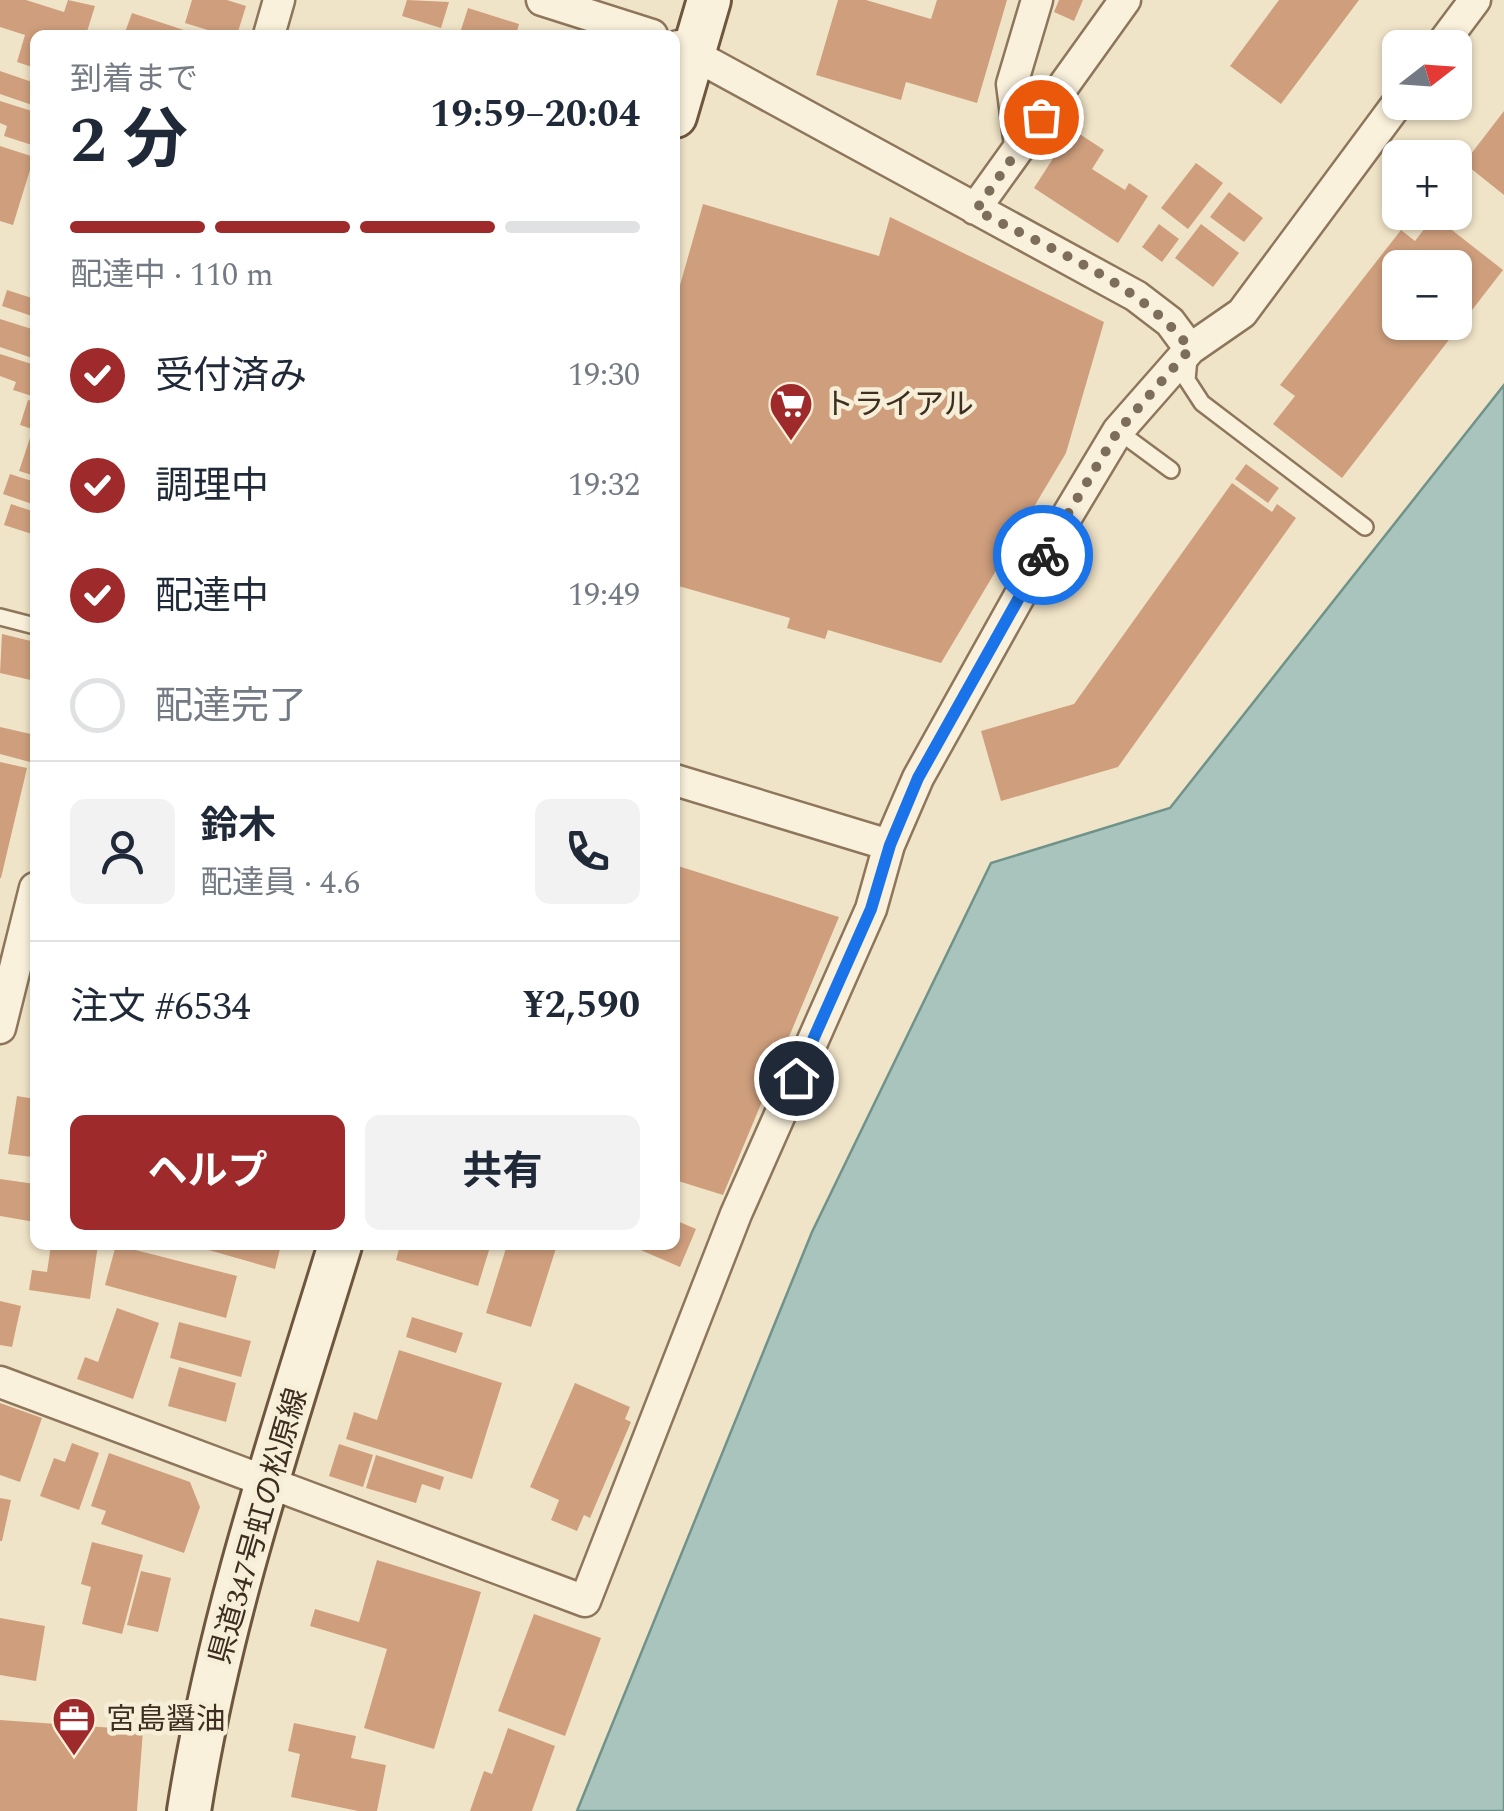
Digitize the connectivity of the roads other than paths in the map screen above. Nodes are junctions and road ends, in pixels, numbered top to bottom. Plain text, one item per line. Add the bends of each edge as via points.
1 (279, 0) edge
2 (542, 0) edge
3 (709, 0) edge
4 (1037, 0) edge
5 (1125, 0) edge
6 (1474, 0) edge
7 (270, 30) edge
8 (636, 30) edge
9 (1452, 30) edge
10 (684, 49) edge
11 (680, 79) edge
12 (1385, 120) edge
13 (1020, 146) junction
14 (976, 210) junction
15 (1190, 349) junction
16 (1118, 431) junction
17 (1170, 470) dead end
18 (1365, 527) dead end
19 (0, 617) edge
20 (30, 625) edge
21 (680, 782) edge
22 (890, 845) junction
23 (30, 908) edge
24 (0, 1028) edge
25 (338, 1250) edge
26 (0, 1382) edge
27 (267, 1481) junction
28 (189, 1811) edge

1 - 7 street
2 - 8 street
3 - 10 main road
4 - 13 street via 1012,84
5 - 13 street
6 - 9 street
10 - 11 main road
10 - 14 street
12 - 15 street via 1242,313
13 - 14 street
14 - 15 street via 1136,296 1170,322
15 - 16 street
15 - 18 lane via 1188,380 1202,403
16 - 17 lane
16 - 22 street via 918,778
19 - 20 lane
21 - 22 street
22 - 27 street via 871,909 736,1214 584,1601
23 - 24 street
25 - 27 main road, 県道347号虹の松原線
26 - 27 street
27 - 28 main road, 県道347号虹の松原線 via 202,1727

